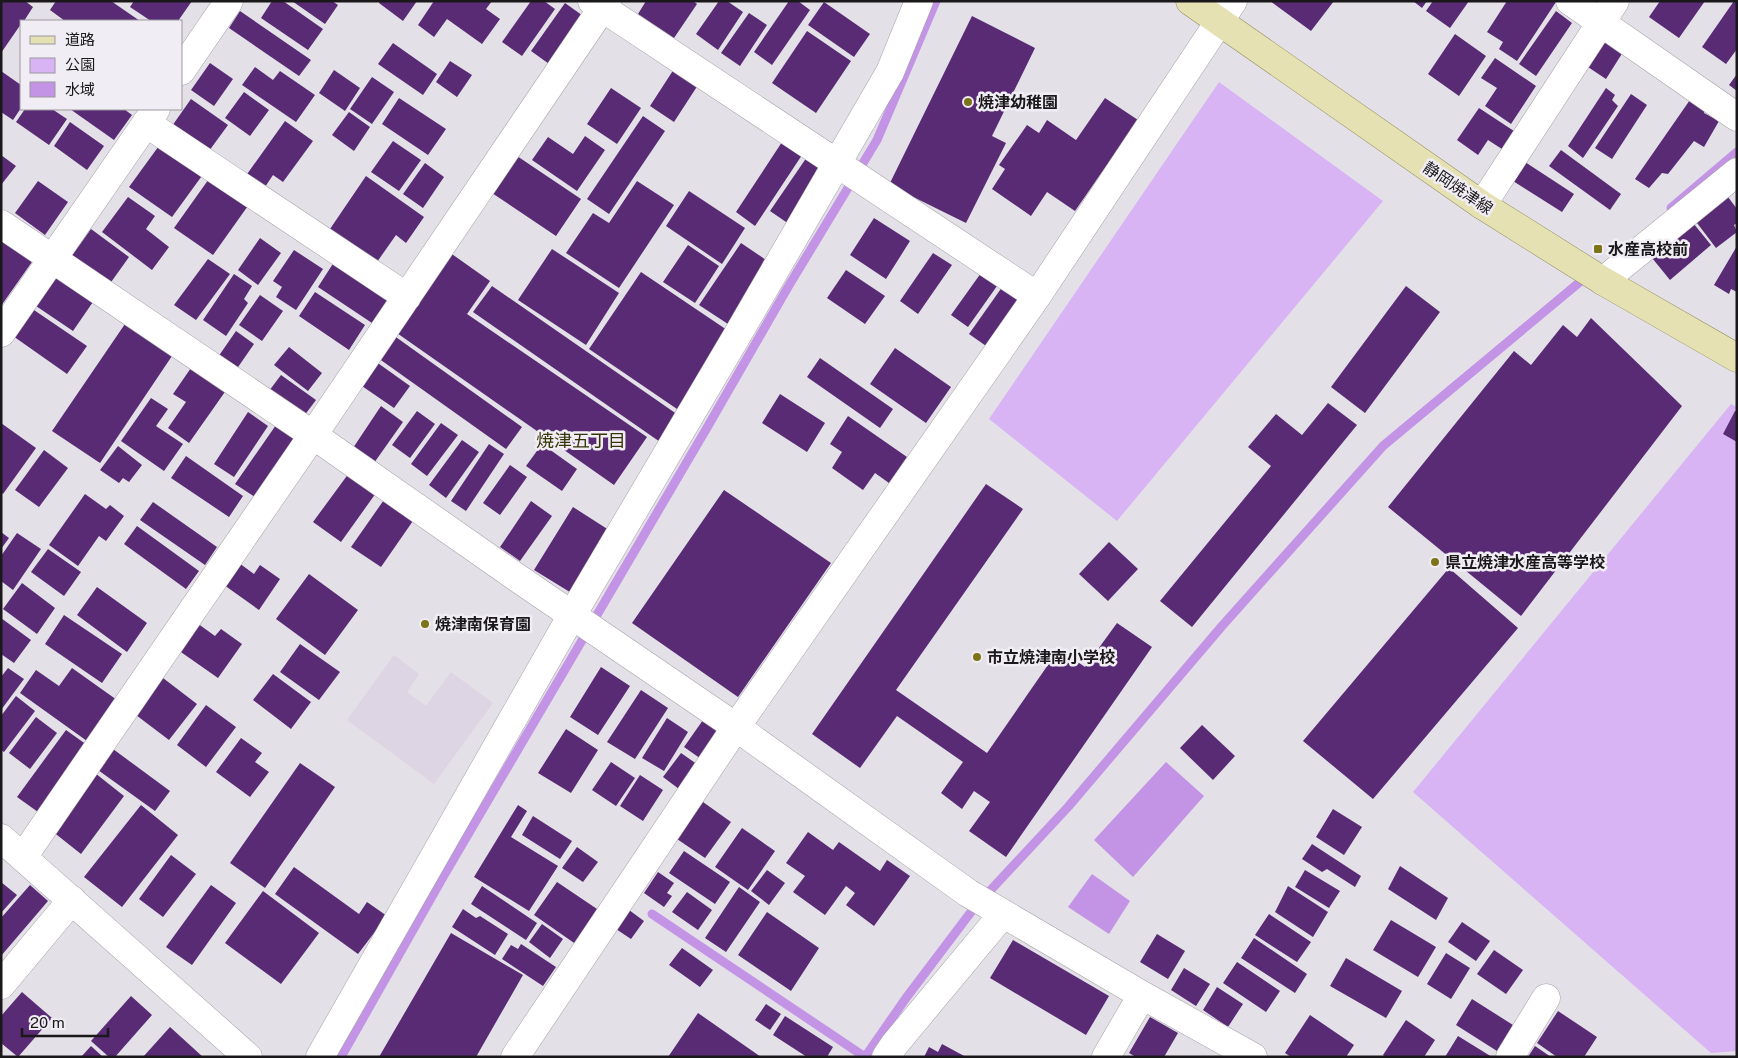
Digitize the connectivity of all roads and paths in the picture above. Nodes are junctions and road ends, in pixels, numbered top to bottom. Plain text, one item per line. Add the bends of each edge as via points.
1 (228, 1) edge
2 (919, 1) edge
3 (1190, 1) edge
4 (1570, 1) edge
5 (600, 4) edge
6 (1226, 11) edge
7 (1607, 12) edge
8 (182, 70) edge
9 (151, 116) edge
10 (1737, 117) edge
11 (836, 163) junction
12 (1737, 172) edge
13 (1482, 205) junction
14 (1, 224) edge
15 (53, 260) junction
16 (1603, 280) junction
17 (1036, 296) junction
18 (407, 297) junction
19 (1, 334) edge
20 (1737, 358) edge
21 (313, 435) junction
22 (572, 615) junction
23 (736, 727) junction
24 (1, 838) edge
25 (23, 856) junction
26 (72, 900) junction
27 (1003, 914) junction
28 (1, 985) edge
29 (1142, 995) junction
30 (1546, 998) dead end
31 (248, 1057) edge
32 (320, 1057) edge
33 (515, 1057) edge
34 (886, 1057) edge
35 (1106, 1057) edge
36 (1253, 1057) edge
37 (1510, 1057) edge

1 - 8 street
2 - 11 street via 890,72
3 - 6 main road, 静岡焼津線
4 - 7 street
5 - 11 street
5 - 18 street
6 - 13 main road, 静岡焼津線
6 - 17 street
7 - 10 street
7 - 13 street
9 - 15 street
9 - 18 street
11 - 17 street
11 - 22 street
12 - 16 street
13 - 16 main road, 静岡焼津線
14 - 15 street
15 - 19 street
15 - 21 street
16 - 20 main road, 静岡焼津線
17 - 23 street
18 - 21 street
21 - 22 street
21 - 25 street
22 - 23 street
22 - 32 street
23 - 27 street via 968,893
23 - 33 street
24 - 25 street
25 - 26 street
26 - 28 street
26 - 31 street
27 - 29 street
27 - 34 street
29 - 35 street
29 - 36 street
30 - 37 street

